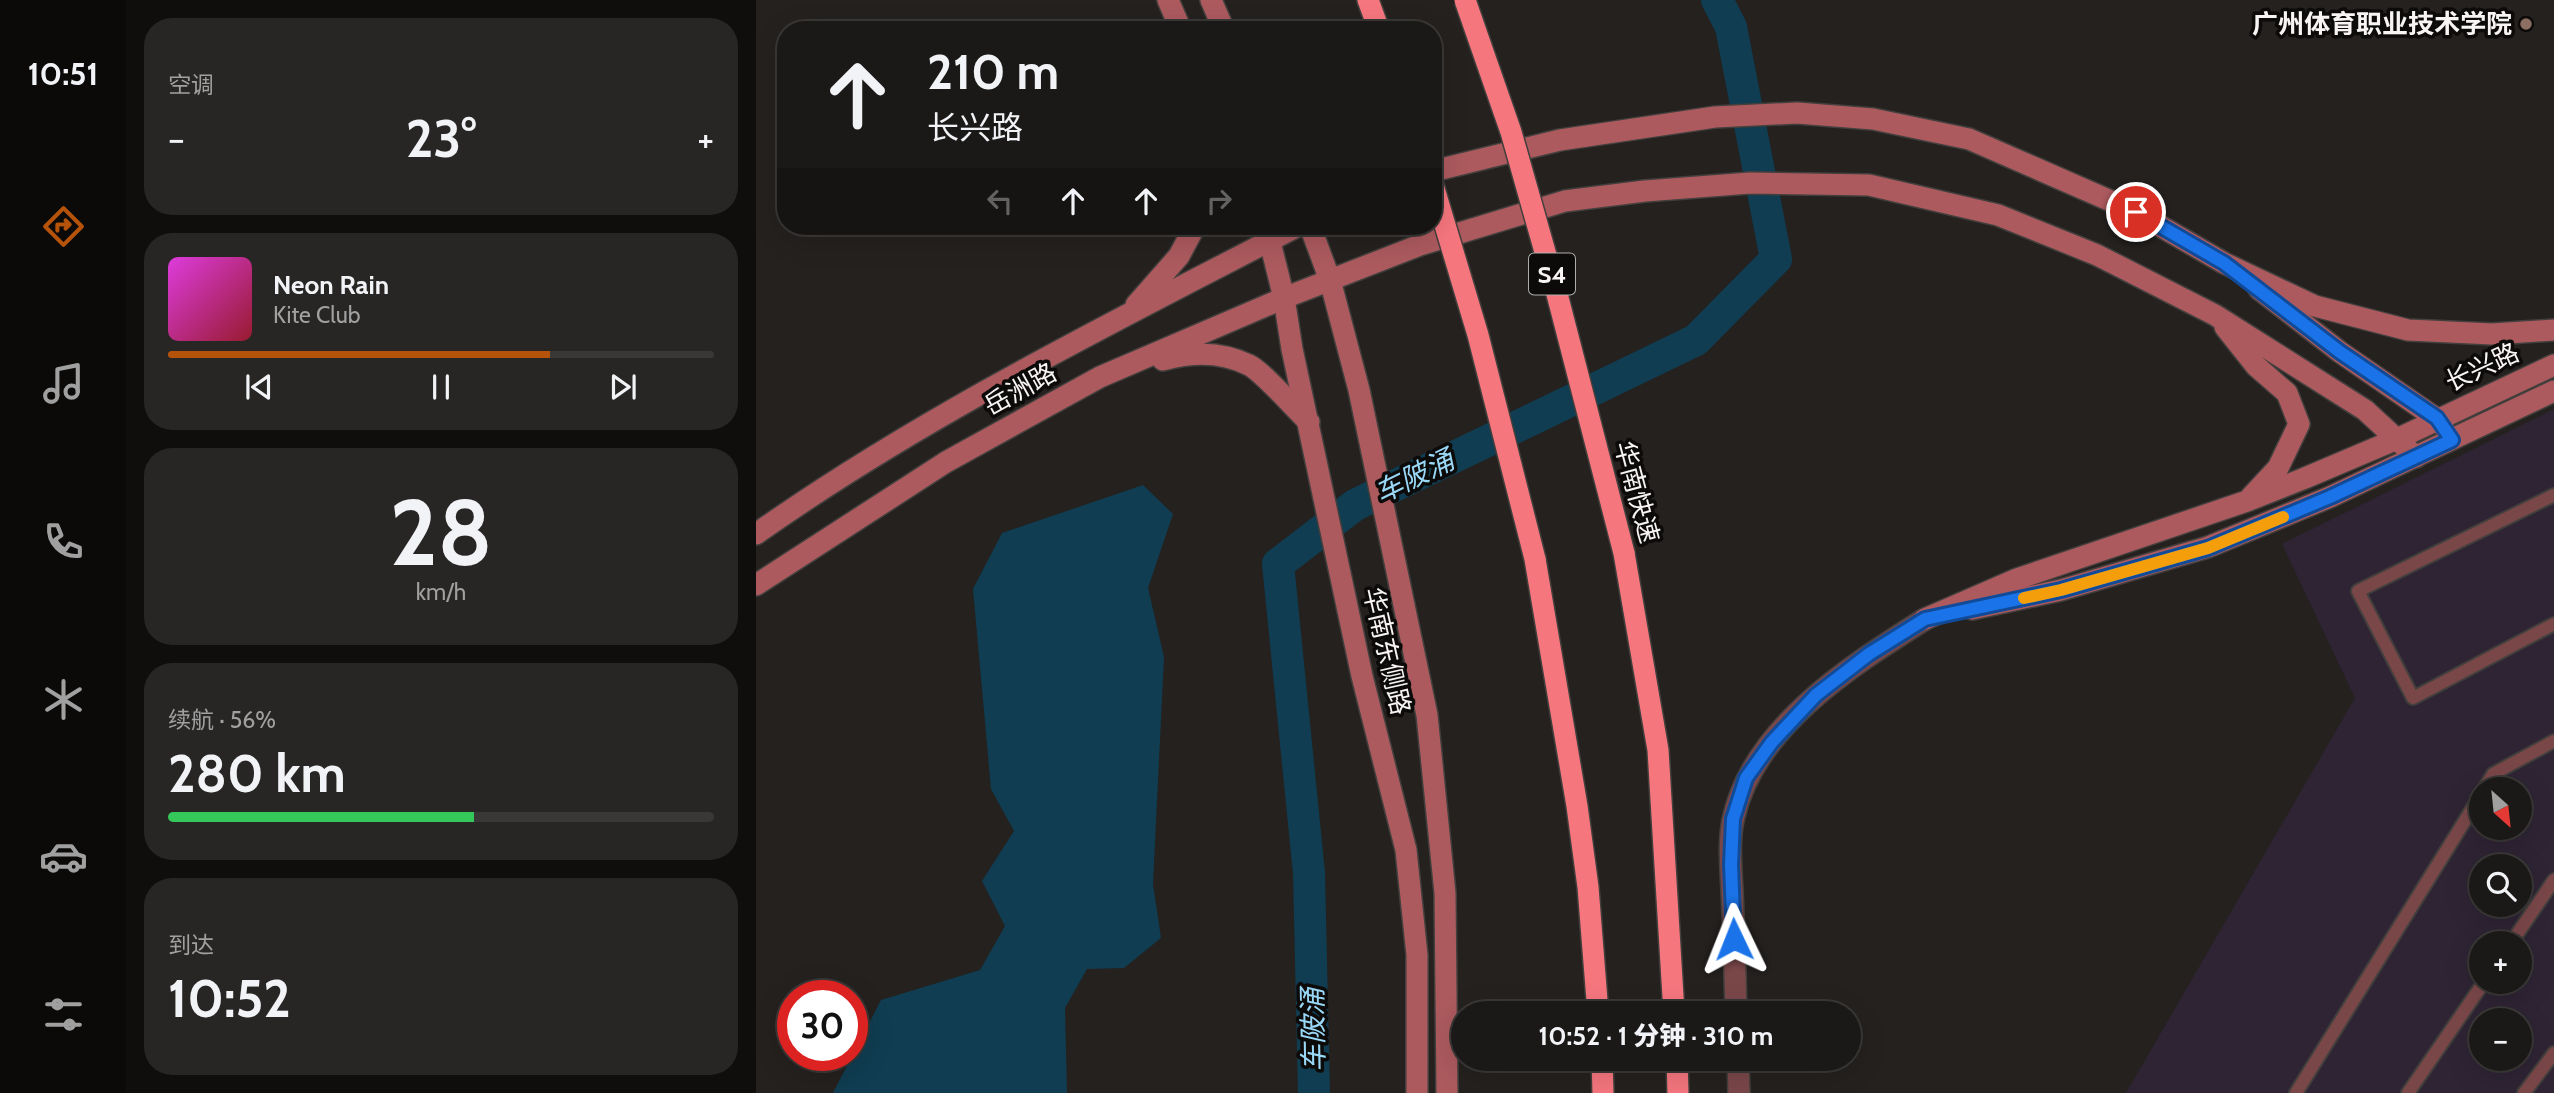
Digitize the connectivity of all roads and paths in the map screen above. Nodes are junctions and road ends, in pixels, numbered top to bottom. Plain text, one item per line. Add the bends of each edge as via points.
1 (1168, 0) edge
2 (1210, 0) edge
3 (1368, 0) edge
4 (1465, 0) edge
5 (1177, 21) edge
6 (1220, 21) edge
7 (1376, 21) edge
8 (1442, 169) edge
9 (1442, 215) edge
10 (1190, 235) edge
11 (1265, 235) edge
12 (1268, 235) edge
13 (1313, 235) edge
14 (2224, 263) junction
15 (1330, 279) junction
16 (1284, 298) junction
17 (1127, 315) junction
18 (2215, 315) junction
19 (2554, 330) edge
20 (2554, 365) edge
21 (1100, 377) junction
22 (2554, 391) edge
23 (2437, 418) junction
24 (1309, 422) junction
25 (2397, 439) junction
26 (2452, 440) junction
27 (2416, 457) junction
28 (2554, 495) edge
29 (2247, 501) junction
30 (756, 534) edge
31 (756, 585) edge
32 (1925, 619) junction
33 (2554, 624) edge
34 (2554, 741) edge
35 (2491, 777) edge
36 (2469, 814) edge
37 (2554, 880) edge
38 (2519, 931) edge
39 (2476, 994) edge
40 (1597, 1001) edge
41 (1673, 1001) edge
42 (1736, 1001) edge
43 (2554, 1053) edge
44 (1602, 1071) edge
45 (1677, 1071) edge
46 (1738, 1071) edge
47 (1417, 1093) edge
48 (1447, 1093) edge
49 (1603, 1093) edge
50 (1678, 1093) edge
51 (1739, 1093) edge
52 (2297, 1093) edge
53 (2408, 1093) edge
54 (2524, 1093) edge

1 - 5 street
2 - 6 street
3 - 7 highway
4 - 41 highway, 华南快速 / S4, bridge via 1511,132 1625,553 1658,750
8 - 14 street via 1560,140 1715,117 1797,113 1874,119 1969,139 2136,212
9 - 40 highway, bridge via 1535,559 1579,820
10 - 17 street via 1180,256
11 - 17 street, 岳洲路
12 - 16 street, 华南东侧路
13 - 15 street, 华南东侧路
14 - 19 street via 2315,306 2408,330 2492,334
14 - 23 street via 2340,352
15 - 16 street, 岳洲路
15 - 18 street, 岳洲路 via 1420,245 1565,201 1750,183 1869,185 1998,215 2098,255
15 - 48 street, 华南东侧路 via 1359,390 1427,715 1445,893
16 - 21 street, 岳洲路
16 - 24 street, 华南东侧路
17 - 30 street, 岳洲路 via 941,418
18 - 25 street, 岳洲路 via 2365,410
18 - 29 street via 2256,366 2287,393 2299,424 2278,468
20 - 23 street, 长兴路
21 - 24 street via 1180,355 1217,354 1251,366
21 - 31 street, 岳洲路 via 946,462
22 - 26 street, 长兴路
23 - 25 street, 长兴路
23 - 26 street
24 - 47 street, 华南东侧路 via 1362,676 1406,850 1417,955
25 - 27 street, 岳洲路
25 - 29 street, 长兴路
26 - 27 street, 长兴路
27 - 32 street, 长兴路 via 2208,548 2061,590
28 - 33 lane via 2358,590 2413,698
29 - 32 street, 长兴路 via 2017,579
32 - 42 street via 1816,695 1746,778 1732,830
34 - 35 lane
36 - 52 lane
37 - 38 lane
39 - 53 lane
43 - 54 lane
44 - 49 highway
45 - 50 highway
46 - 51 street

